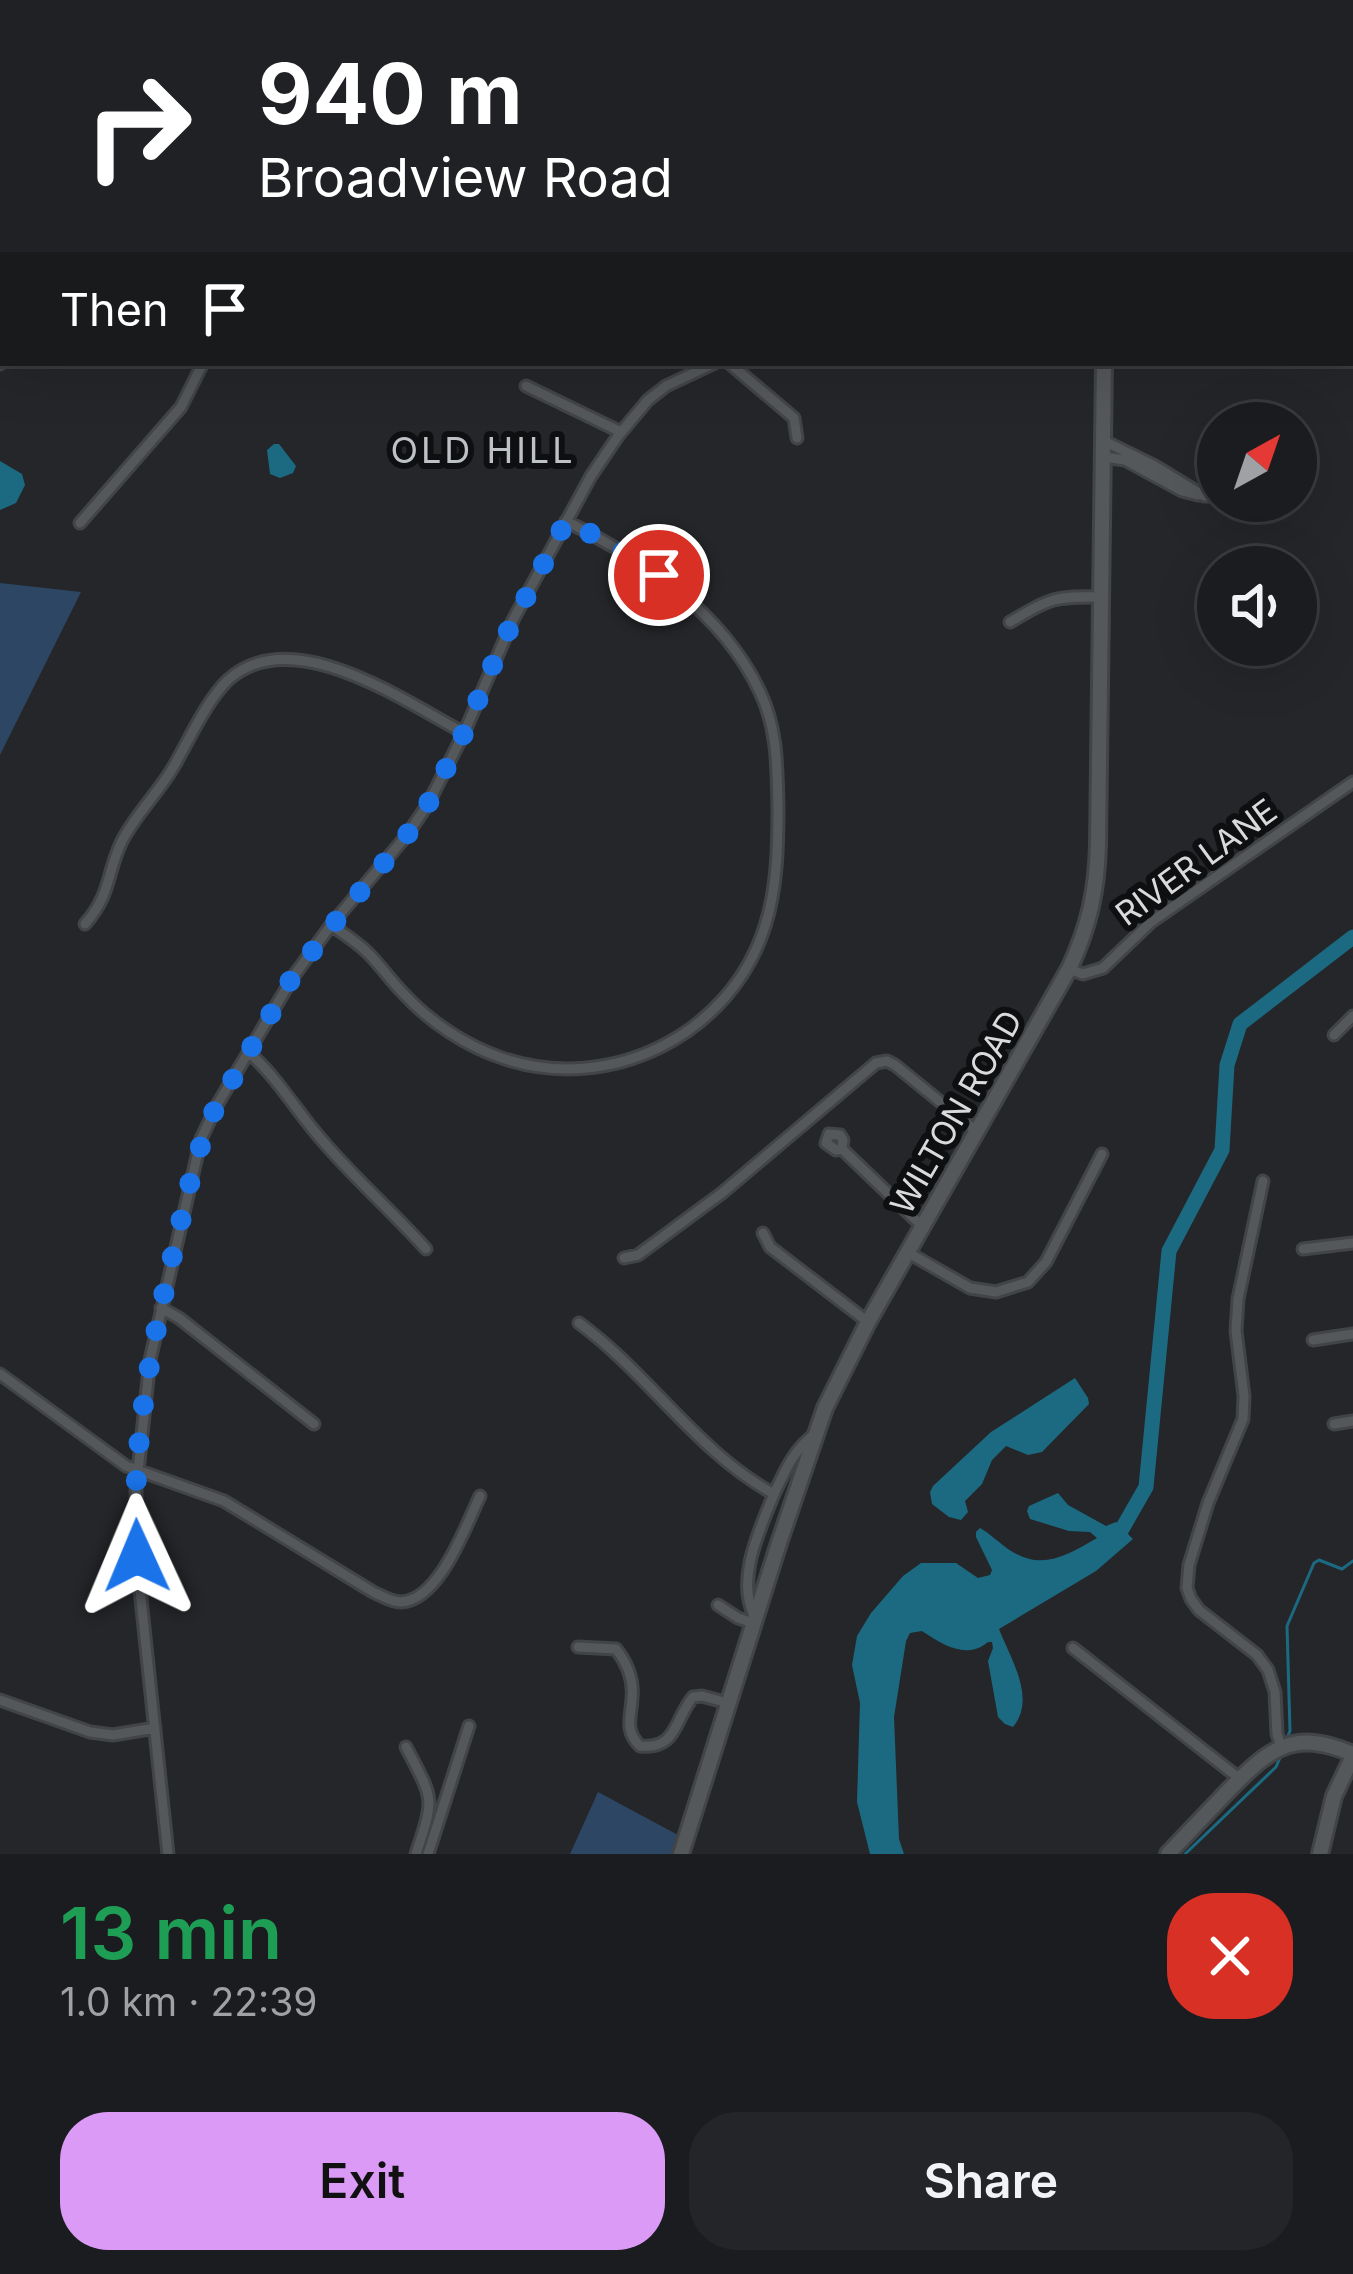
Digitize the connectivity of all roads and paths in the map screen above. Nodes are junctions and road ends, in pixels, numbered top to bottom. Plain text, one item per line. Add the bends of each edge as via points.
1 (201, 366) edge
2 (709, 366) edge
3 (733, 366) edge
4 (1105, 366) edge
5 (526, 386) dead end
6 (621, 432) junction
7 (797, 438) dead end
8 (1104, 449) junction
9 (1197, 494) edge
10 (566, 521) junction
11 (80, 523) dead end
12 (1102, 597) junction
13 (1010, 622) dead end
14 (464, 733) junction
15 (1353, 782) edge
16 (85, 924) dead end
17 (332, 926) junction
18 (1069, 969) junction
19 (1353, 1016) edge
20 (1334, 1035) dead end
21 (248, 1052) junction
22 (976, 1132) junction
23 (842, 1149) dead end
24 (1102, 1154) dead end
25 (1263, 1181) dead end
26 (922, 1226) junction
27 (763, 1233) dead end
28 (1353, 1243) edge
29 (426, 1249) dead end
30 (1303, 1249) dead end
31 (907, 1252) junction
32 (624, 1258) dead end
33 (161, 1308) junction
34 (868, 1322) junction
35 (579, 1324) dead end
36 (1353, 1334) edge
37 (1313, 1340) dead end
38 (0, 1374) edge
39 (1353, 1421) edge
40 (314, 1424) dead end
41 (1334, 1424) dead end
42 (815, 1434) junction
43 (137, 1470) junction
44 (774, 1494) junction
45 (480, 1496) dead end
46 (718, 1605) dead end
47 (754, 1620) junction
48 (578, 1647) dead end
49 (1073, 1648) dead end
50 (0, 1700) edge
51 (728, 1703) junction
52 (470, 1726) dead end
53 (154, 1728) junction
54 (1281, 1746) junction
55 (406, 1748) dead end
56 (1353, 1755) edge
57 (1240, 1779) junction
58 (168, 1854) edge
59 (416, 1854) edge
60 (428, 1854) edge
61 (681, 1854) edge
62 (1168, 1854) edge
63 (1320, 1854) edge

1 - 11 street via 181,407
2 - 6 street via 656,392
3 - 7 street via 794,418
4 - 8 main road, WILTON ROAD
5 - 6 street
6 - 10 street
8 - 9 street
8 - 12 main road, WILTON ROAD
10 - 14 street
10 - 17 street via 677,590 734,648 766,707 777,758 774,890 742,975 688,1031 642,1058 546,1069 495,1056 452,1033
12 - 13 street via 1047,600
12 - 18 main road, WILTON ROAD via 1097,882
14 - 16 street via 327,666 284,659 246,668 222,687 128,832 103,901
14 - 17 street via 415,824
15 - 18 street, RIVER LANE via 1150,922 1103,968
17 - 21 street
18 - 22 main road, WILTON ROAD
19 - 20 street
21 - 29 street
21 - 33 street via 201,1139
22 - 26 main road, WILTON ROAD
22 - 32 street via 895,1065 877,1063 722,1193
23 - 26 street
24 - 31 street via 1028,1282 996,1292 970,1288
25 - 54 street via 1238,1299 1243,1419 1208,1503 1187,1588 1199,1610 1268,1670
26 - 31 main road, WILTON ROAD
27 - 34 street via 770,1247
28 - 30 street
31 - 34 main road, WILTON ROAD
33 - 40 street
33 - 43 street
34 - 42 main road, WILTON ROAD
35 - 44 street via 736,1469
36 - 37 street
38 - 43 street
39 - 41 street
42 - 44 street via 794,1454
42 - 47 main road, WILTON ROAD
43 - 45 street via 224,1501 398,1602 416,1597 442,1570
43 - 53 street
44 - 47 street via 750,1569
46 - 47 street
47 - 51 main road, WILTON ROAD
48 - 51 street via 616,1649 626,1662 628,1729 640,1746 668,1739 693,1697
49 - 57 street
50 - 53 street via 90,1732
51 - 61 main road, WILTON ROAD
52 - 60 street
53 - 58 street
54 - 56 main road via 1307,1742
54 - 57 main road
55 - 59 street via 430,1801
56 - 63 main road
57 - 62 main road

